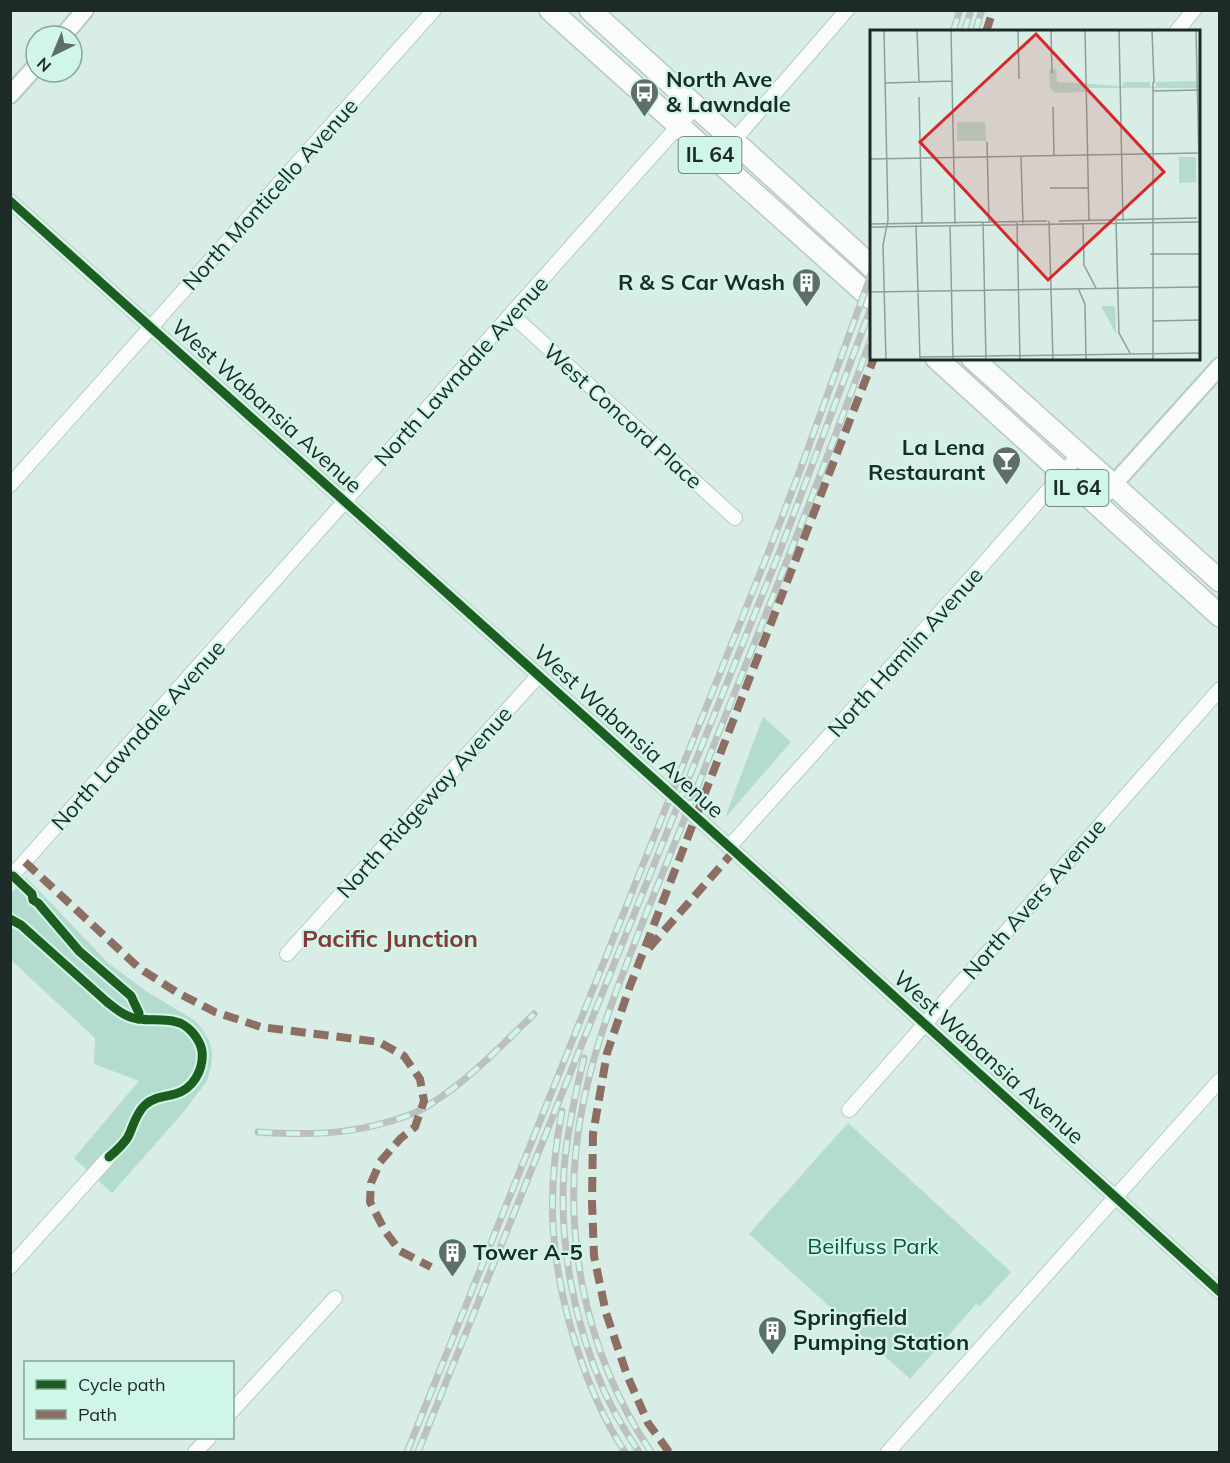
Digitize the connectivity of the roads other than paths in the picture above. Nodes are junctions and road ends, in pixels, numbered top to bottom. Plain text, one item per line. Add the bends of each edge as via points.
1 (85, 10) edge
2 (434, 10) edge
3 (550, 10) edge
4 (590, 10) edge
5 (847, 10) edge
6 (1194, 10) edge
7 (73, 24) edge
8 (1178, 30) edge
9 (24, 79) edge
10 (10, 95) edge
11 (696, 106) junction
12 (678, 127) junction
13 (734, 141) junction
14 (716, 161) junction
15 (10, 201) edge
16 (870, 265) edge
17 (870, 297) edge
18 (511, 314) junction
19 (151, 327) junction
20 (938, 360) edge
21 (974, 360) edge
22 (1220, 366) edge
23 (1079, 455) junction
24 (1062, 474) junction
25 (10, 485) edge
26 (1113, 485) junction
27 (344, 502) junction
28 (1096, 504) junction
29 (735, 518) dead end
30 (1220, 581) edge
31 (1220, 616) edge
32 (538, 676) junction
33 (1220, 689) edge
34 (729, 847) junction
35 (10, 878) edge
36 (287, 954) dead end
37 (924, 1024) junction
38 (1220, 1080) edge
39 (849, 1110) dead end
40 (109, 1157) dead end
41 (1115, 1197) junction
42 (10, 1267) edge
43 (1220, 1292) edge
44 (335, 1298) dead end
45 (234, 1409) edge
46 (207, 1439) edge
47 (195, 1452) edge
48 (888, 1452) edge

1 - 7 street
2 - 19 street, North Monticello Avenue
3 - 12 main road, IL 64
4 - 11 main road, IL 64
5 - 13 street
6 - 8 street
9 - 10 street
11 - 12 street, North Lawndale Avenue
11 - 13 main road, IL 64
12 - 14 main road, IL 64
12 - 18 street, North Lawndale Avenue
13 - 14 street
13 - 16 main road, IL 64
14 - 17 main road, IL 64
15 - 19 street, West Wabansia Avenue
18 - 27 street, North Lawndale Avenue
18 - 29 street, West Concord Place
19 - 25 street, North Monticello Avenue
19 - 27 street, West Wabansia Avenue
20 - 24 main road, IL 64
21 - 23 main road, IL 64
22 - 26 street
23 - 24 street, North Hamlin Avenue
23 - 26 main road, IL 64
24 - 28 main road, IL 64
24 - 34 street, North Hamlin Avenue
26 - 28 street
26 - 30 main road, IL 64
27 - 32 street, West Wabansia Avenue
27 - 35 street, North Lawndale Avenue
28 - 31 main road, IL 64
32 - 34 street, West Wabansia Avenue
32 - 36 street, North Ridgeway Avenue
33 - 37 street, North Avers Avenue
34 - 37 street, West Wabansia Avenue
37 - 39 street, North Avers Avenue
37 - 41 street, West Wabansia Avenue
38 - 41 street
40 - 42 street
41 - 43 street, West Wabansia Avenue
41 - 48 street
44 - 45 street
46 - 47 street

